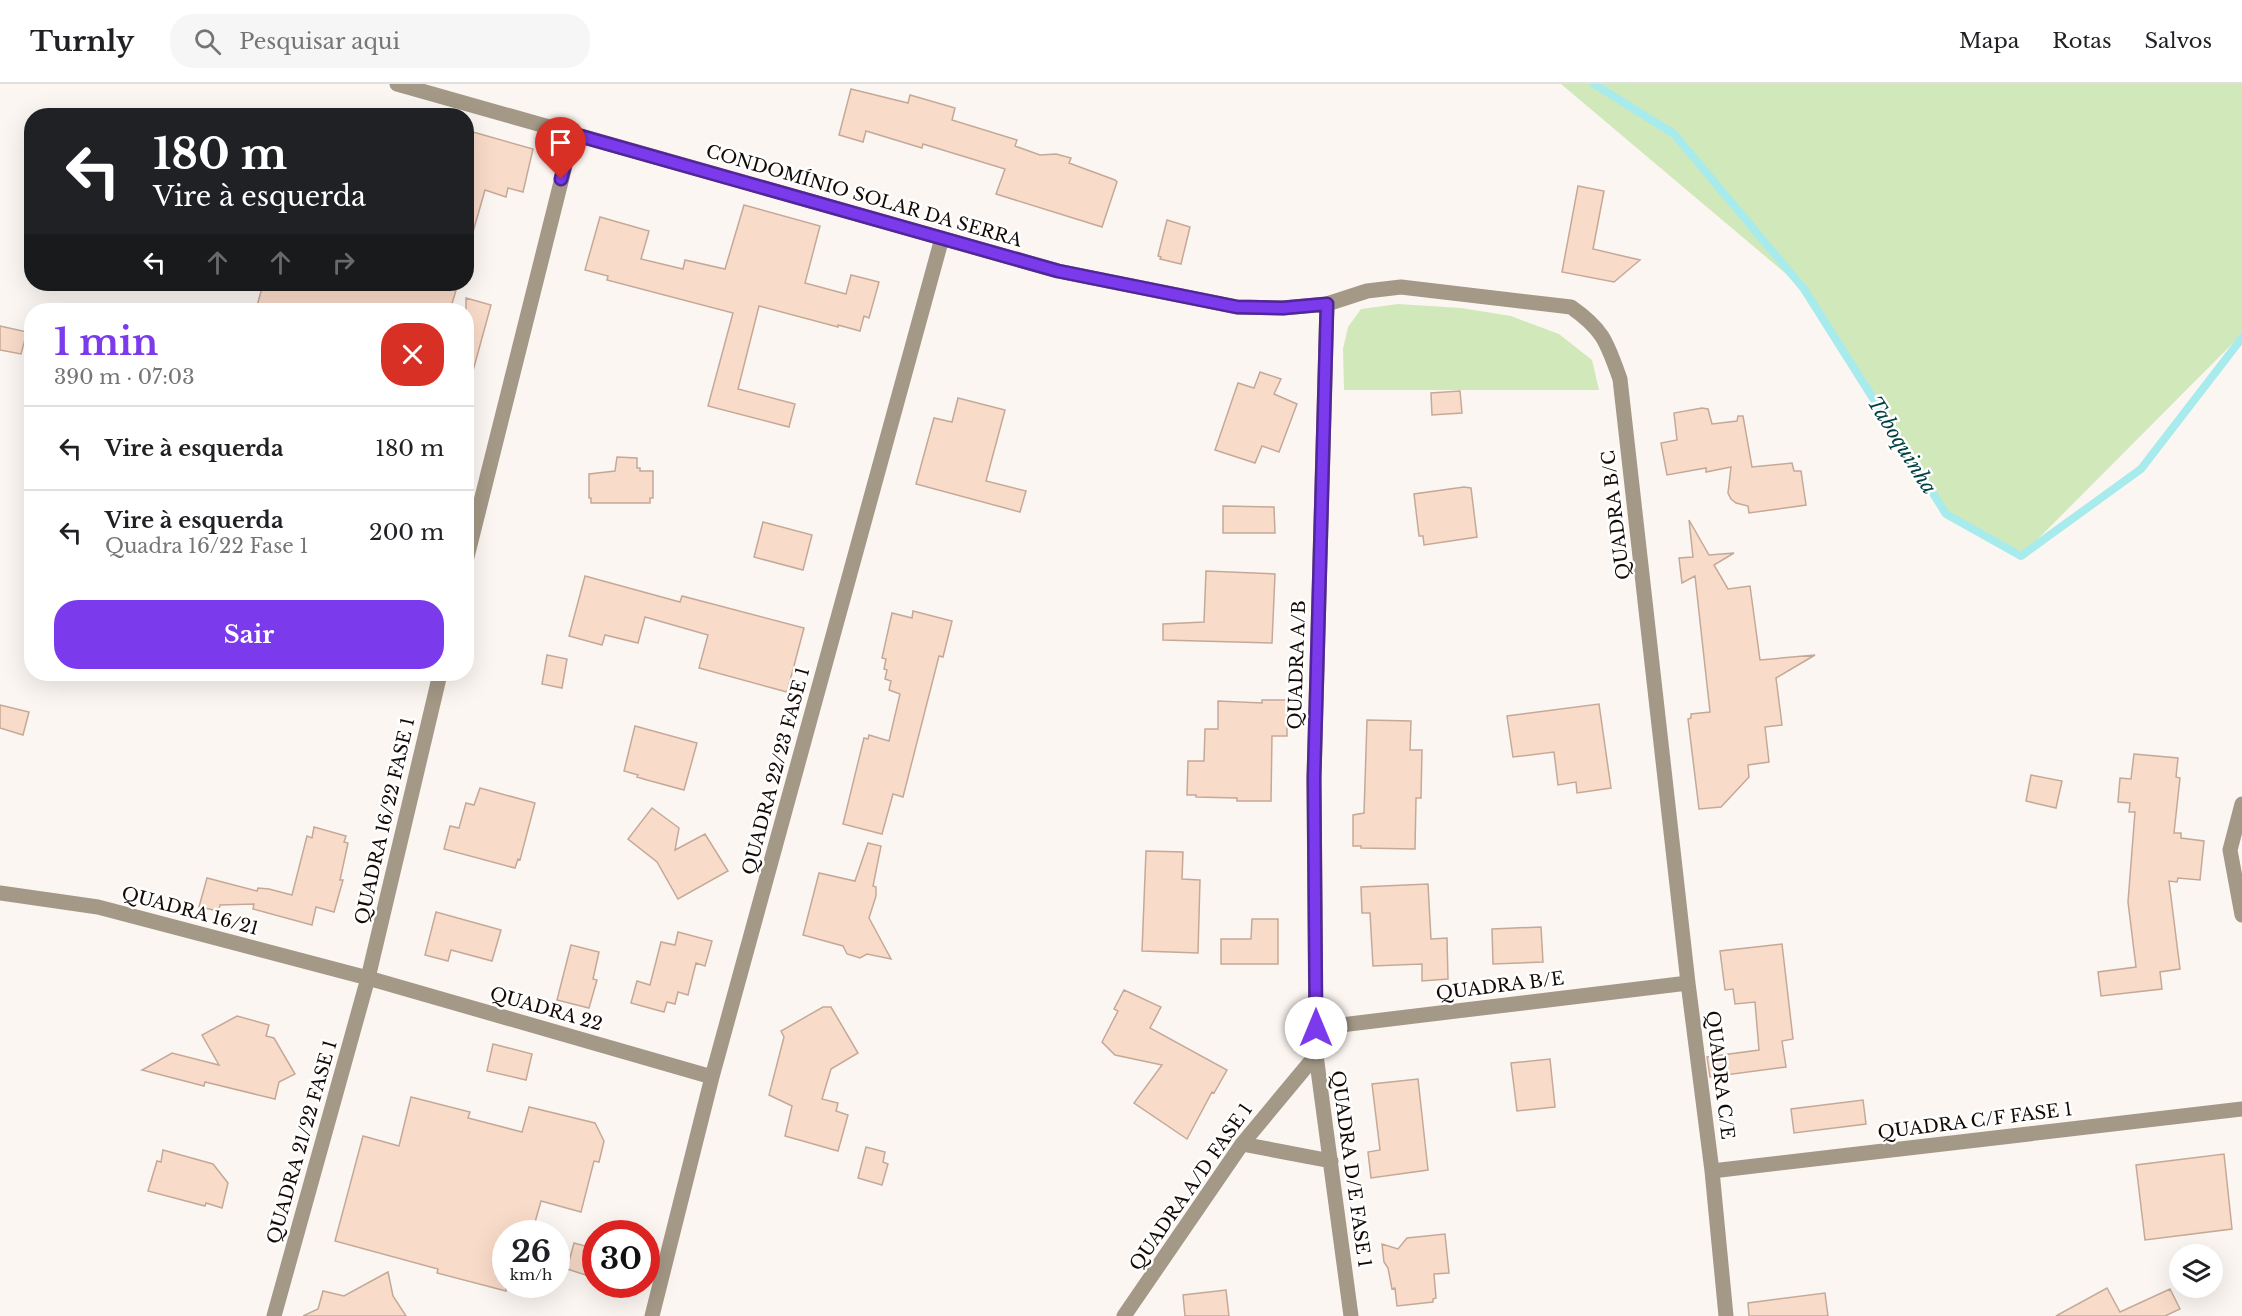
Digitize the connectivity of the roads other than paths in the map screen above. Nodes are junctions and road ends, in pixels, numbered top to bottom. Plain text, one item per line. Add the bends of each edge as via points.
1 (396, 84) edge
2 (573, 134) junction
3 (942, 238) junction
4 (1327, 304) junction
5 (474, 529) edge
6 (438, 681) edge
7 (2242, 804) edge
8 (0, 893) edge
9 (2242, 915) edge
10 (368, 978) junction
11 (1688, 983) junction
12 (1316, 1028) junction
13 (1316, 1055) junction
14 (712, 1077) junction
15 (2242, 1109) edge
16 (1242, 1144) junction
17 (1331, 1161) junction
18 (1712, 1171) junction
19 (274, 1316) edge
20 (652, 1316) edge
21 (1124, 1316) edge
22 (1351, 1316) edge
23 (1726, 1316) edge

1 - 2 street, CONDOMÍNIO SOLAR DA SERRA
2 - 3 street, CONDOMÍNIO SOLAR DA SERRA
2 - 5 street
3 - 4 street, CONDOMÍNIO SOLAR DA SERRA via 1058,271 1237,307
3 - 14 street, QUADRA 22/23 FASE 1
4 - 11 street, QUADRA B/C via 1367,291 1401,287 1483,295 1571,307 1591,321 1607,341 1620,379
4 - 12 street, QUADRA A/B via 1314,778
6 - 10 street, QUADRA 16/22 FASE 1
7 - 9 street via 2230,850
8 - 10 street, QUADRA 16/21 via 98,907
10 - 14 street, QUADRA 22
10 - 19 street, QUADRA 21/22 FASE 1
11 - 12 street, QUADRA B/E
11 - 18 street, QUADRA C/E
12 - 13 street, QUADRA D/E FASE 1
13 - 16 street, QUADRA A/D FASE 1
13 - 17 street, QUADRA D/E FASE 1
14 - 20 street, QUADRA 22/23 FASE 1
15 - 18 street, QUADRA C/F FASE 1
16 - 17 street
16 - 21 street, QUADRA A/D FASE 1
17 - 22 street, QUADRA D/E FASE 1
18 - 23 street, QUADRA C/E

